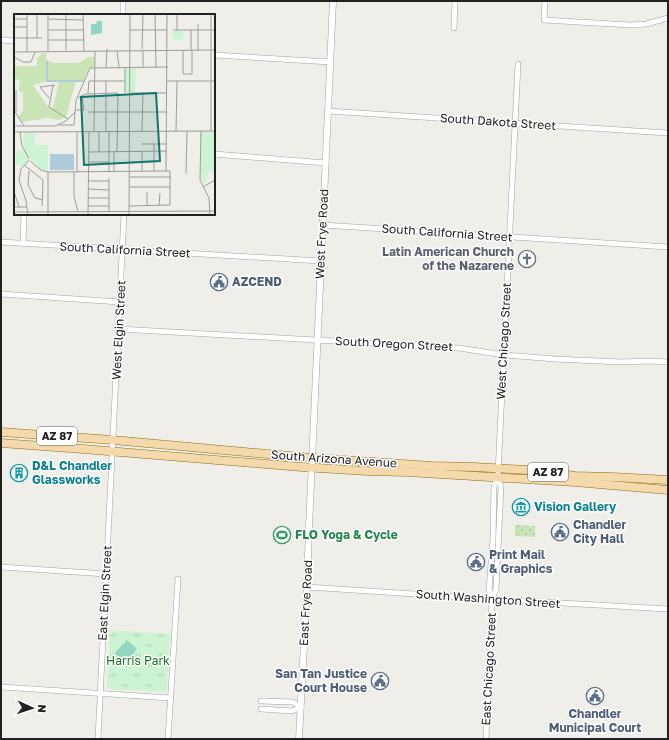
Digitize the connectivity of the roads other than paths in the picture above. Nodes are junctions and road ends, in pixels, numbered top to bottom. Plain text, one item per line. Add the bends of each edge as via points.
1 (124, 1) edge
2 (333, 1) edge
3 (456, 1) edge
4 (545, 1) edge
5 (123, 14) edge
6 (668, 18) edge
7 (454, 28) dead end
8 (1, 40) edge
9 (14, 41) edge
10 (215, 55) edge
11 (330, 62) junction
12 (518, 64) dead end
13 (328, 111) junction
14 (515, 123) junction
15 (668, 133) edge
16 (215, 154) edge
17 (326, 162) junction
18 (24, 215) edge
19 (124, 215) edge
20 (323, 225) junction
21 (510, 237) junction
22 (1, 242) edge
23 (23, 244) junction
24 (668, 247) edge
25 (122, 250) junction
26 (321, 261) junction
27 (1, 294) edge
28 (120, 302) junction
29 (119, 329) junction
30 (318, 340) junction
31 (504, 356) junction
32 (668, 362) edge
33 (1, 432) edge
34 (1, 443) edge
35 (113, 446) junction
36 (253, 453) junction
37 (279, 455) junction
38 (312, 458) junction
39 (362, 461) junction
40 (253, 463) junction
41 (278, 465) junction
42 (474, 467) junction
43 (312, 468) junction
44 (361, 470) junction
45 (432, 470) junction
46 (498, 473) junction
47 (473, 476) junction
48 (668, 480) edge
49 (668, 490) edge
50 (1, 567) edge
51 (106, 574) junction
52 (178, 580) dead end
53 (307, 587) junction
54 (492, 599) junction
55 (668, 610) edge
56 (1, 687) edge
57 (100, 693) junction
58 (170, 698) junction
59 (261, 701) dead end
60 (301, 707) junction
61 (261, 709) dead end
62 (98, 739) edge
63 (168, 739) edge
64 (299, 739) edge
65 (486, 739) edge

1 - 5 street
2 - 11 street, West Frye Road
3 - 7 street
4 - 6 street via 544,20 630,25
8 - 9 street
10 - 11 street
11 - 13 street, West Frye Road
12 - 14 street, West Chicago Street
13 - 14 street, South Dakota Street
13 - 17 street, West Frye Road
14 - 15 street, South Dakota Street
14 - 21 street, West Chicago Street
16 - 17 street
17 - 20 street, West Frye Road
18 - 23 street
19 - 25 street, West Elgin Street
20 - 21 street, South California Street
20 - 26 street, West Frye Road
21 - 24 street, South California Street
21 - 31 street, West Chicago Street
22 - 23 street, South California Street
23 - 25 street, South California Street
25 - 26 street, South California Street
25 - 28 street, West Elgin Street
26 - 30 street, West Frye Road
27 - 28 street
28 - 29 street, West Elgin Street
29 - 30 street, South Oregon Street
29 - 35 street, West Elgin Street
30 - 31 street, South Oregon Street via 460,348
30 - 38 street, West Frye Road
31 - 32 street, South Oregon Street
31 - 46 street, West Chicago Street
33 - 35 main road, South Arizona Avenue / AZ 87
34 - 35 main road, South Arizona Avenue / AZ 87
35 - 36 main road, South Arizona Avenue / AZ 87
35 - 40 main road, South Arizona Avenue / AZ 87
35 - 51 street, East Elgin Street
36 - 37 main road, South Arizona Avenue / AZ 87
36 - 40 main road
37 - 38 main road, South Arizona Avenue / AZ 87
37 - 41 main road
38 - 39 main road, South Arizona Avenue / AZ 87
38 - 43 street, West Frye Road
39 - 44 main road
39 - 45 main road, South Arizona Avenue / AZ 87
40 - 41 main road, South Arizona Avenue / AZ 87
41 - 43 main road, South Arizona Avenue / AZ 87
42 - 45 main road, South Arizona Avenue / AZ 87
42 - 46 main road, South Arizona Avenue / AZ 87
42 - 47 main road
43 - 44 main road, South Arizona Avenue / AZ 87
43 - 53 street, East Frye Road
44 - 45 main road, South Arizona Avenue / AZ 87
45 - 47 main road, South Arizona Avenue / AZ 87
46 - 47 main road, South Arizona Avenue / AZ 87
46 - 48 main road, South Arizona Avenue / AZ 87 via 540,471 575,476
46 - 49 main road, South Arizona Avenue / AZ 87
46 - 54 street, East Chicago Street via 494,486 489,589
50 - 51 street
51 - 57 street, East Elgin Street
52 - 58 street
53 - 54 street, South Washington Street
53 - 60 street, East Frye Road
54 - 55 street, South Washington Street
54 - 65 street, East Chicago Street
56 - 57 street
57 - 58 street
57 - 62 street, East Elgin Street
58 - 63 street
59 - 60 street via 293,702
60 - 61 street via 292,711
60 - 64 street, East Frye Road

